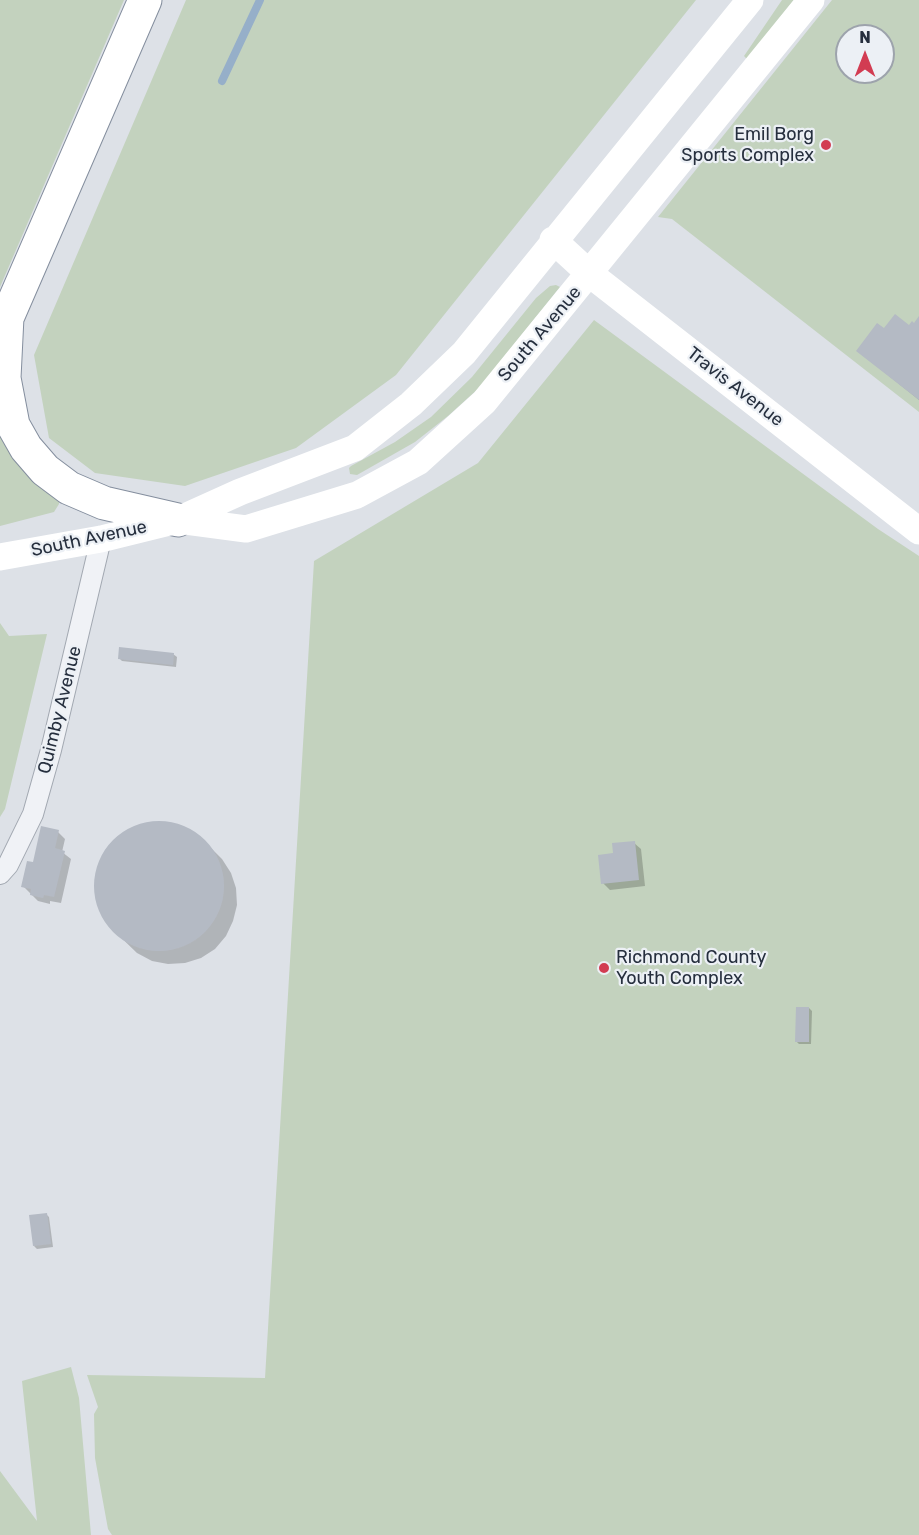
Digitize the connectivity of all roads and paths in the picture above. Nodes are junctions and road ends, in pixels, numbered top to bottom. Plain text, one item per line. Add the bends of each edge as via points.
1 (145, 0) edge
2 (750, 0) edge
3 (811, 0) edge
4 (553, 240) junction
5 (590, 274) junction
6 (3, 325) edge
7 (178, 520) junction
8 (919, 531) edge
9 (101, 539) junction
10 (0, 557) edge
11 (0, 874) edge

1 - 6 highway
2 - 4 street, South Avenue
3 - 5 street, South Avenue
4 - 5 street, Travis Avenue
4 - 7 street, South Avenue via 464,353 411,404 355,448
5 - 7 street, South Avenue via 484,402 418,462 357,495 246,529
5 - 8 street, Travis Avenue
6 - 7 highway via 4,378 13,425 45,470 69,488 105,503
7 - 9 street, South Avenue
9 - 10 street, South Avenue
9 - 11 street, Quimby Avenue via 33,814

